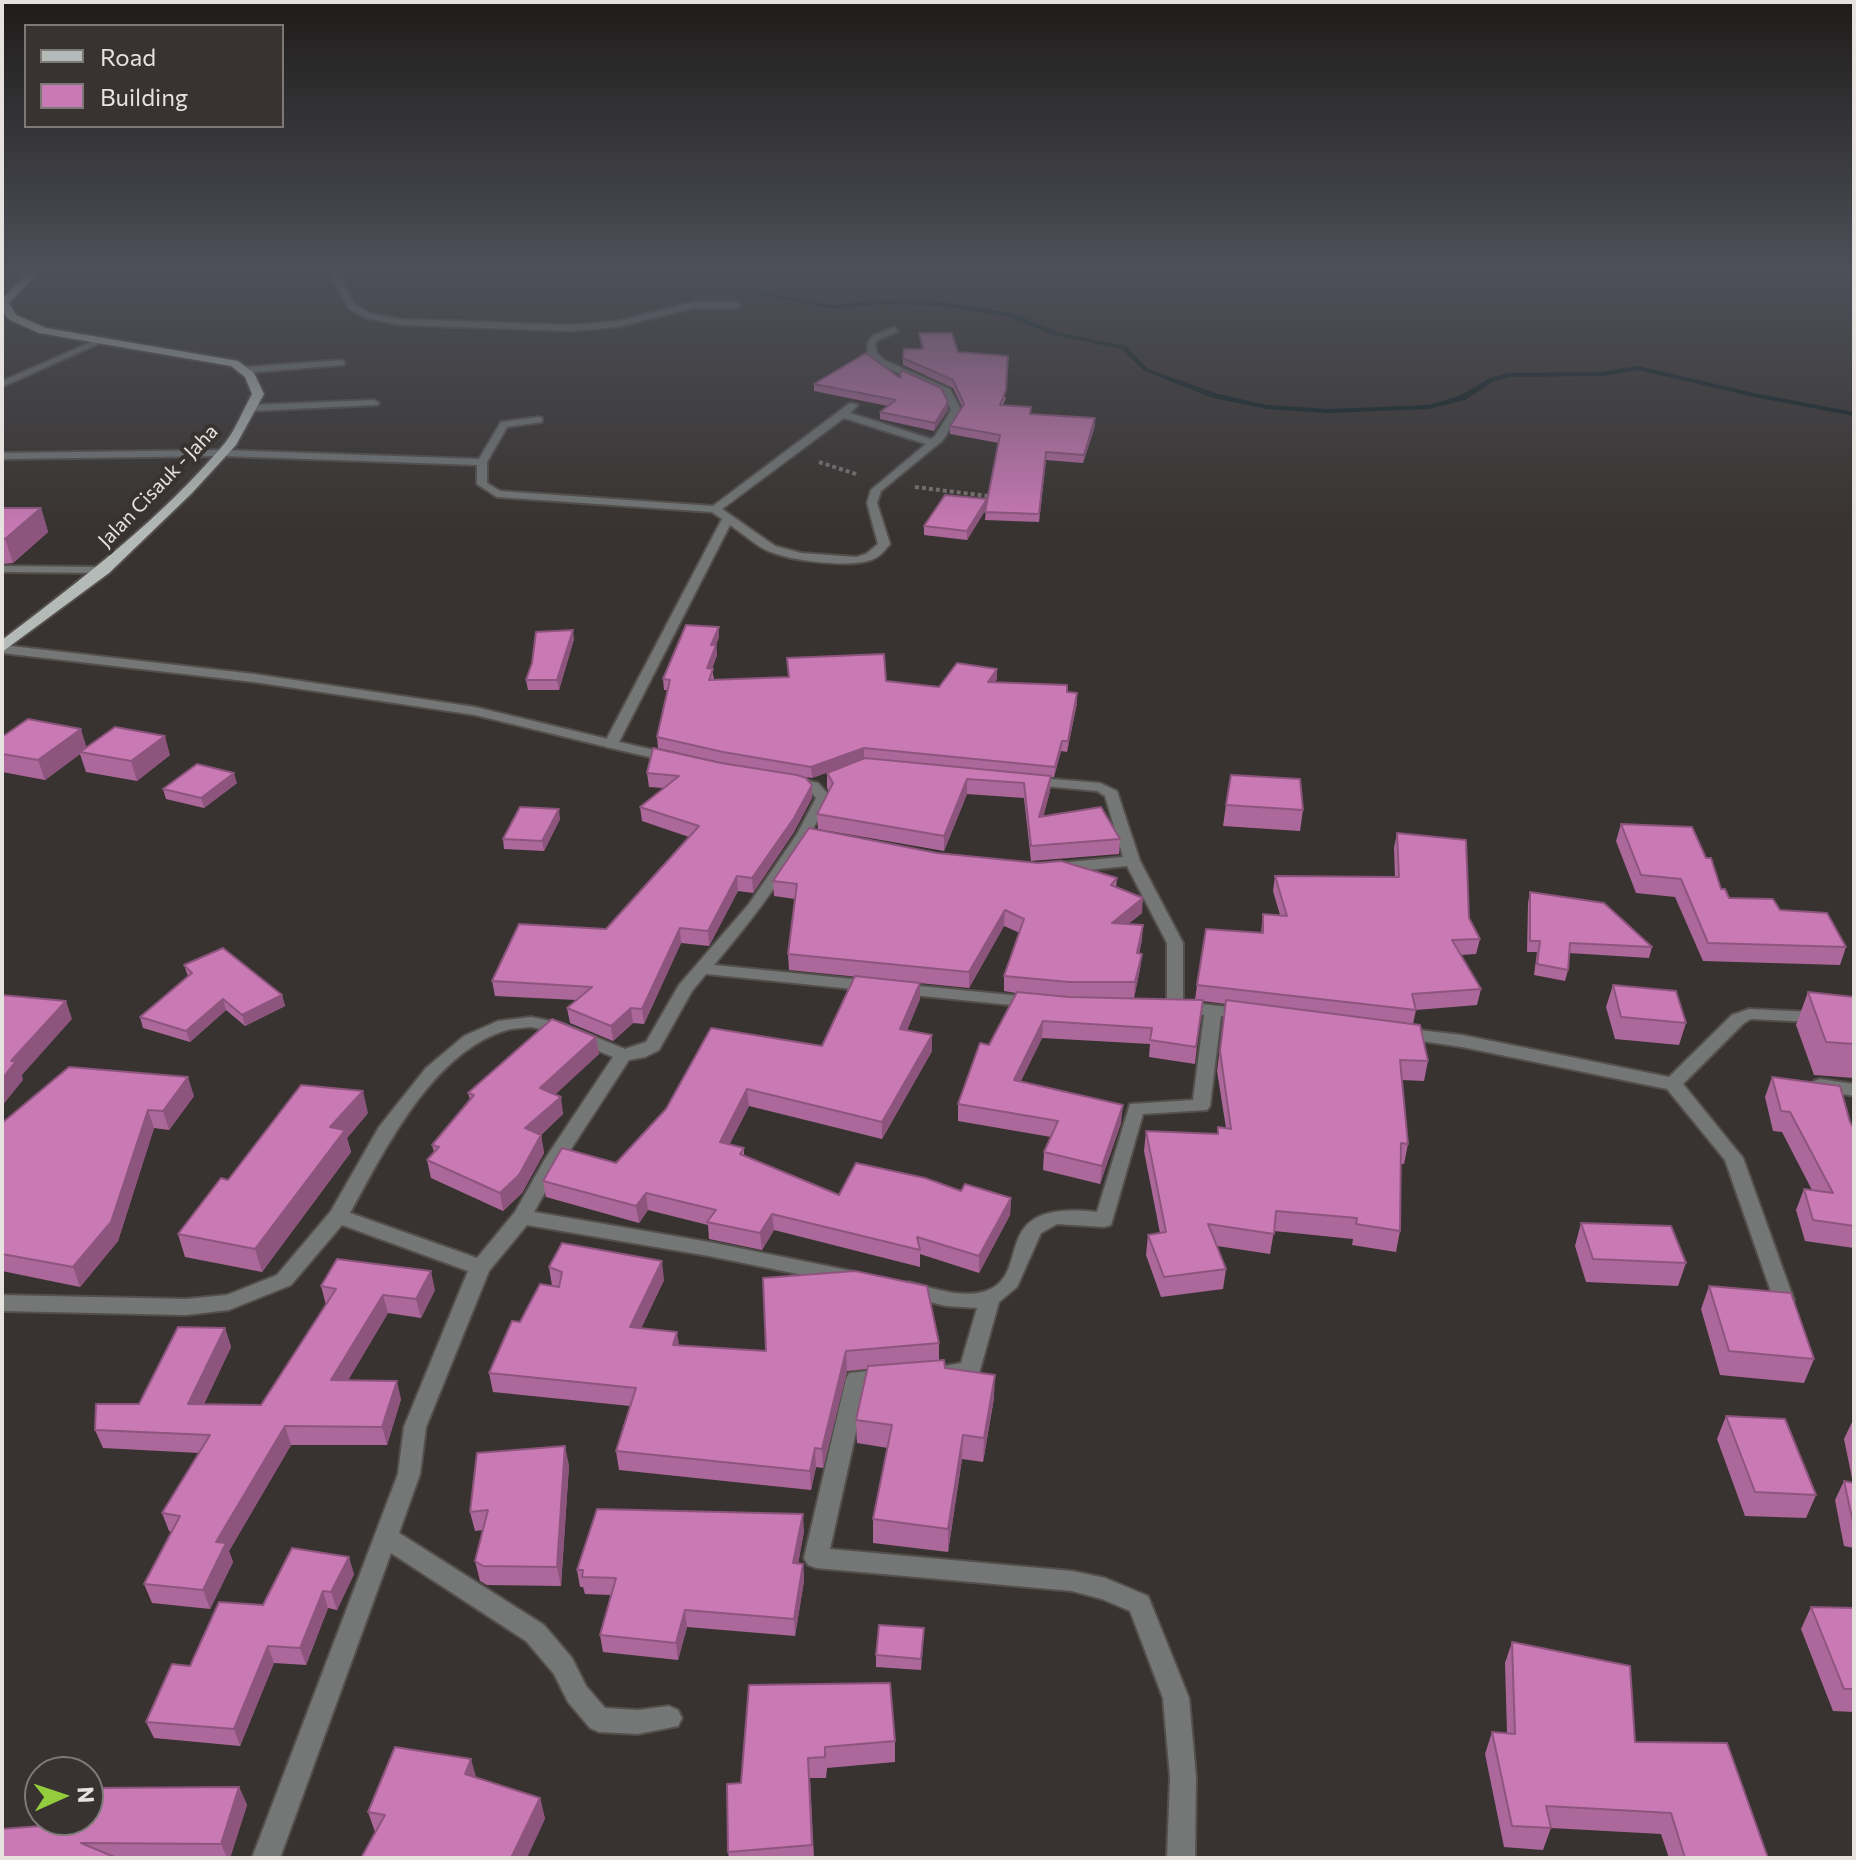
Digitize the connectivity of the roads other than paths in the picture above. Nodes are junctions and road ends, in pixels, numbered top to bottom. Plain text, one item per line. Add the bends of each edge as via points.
1 (60, 359) edge
2 (217, 359) edge
3 (880, 359) edge
4 (341, 363) dead end
5 (246, 370) junction
6 (2, 384) edge
7 (374, 403) dead end
8 (853, 405) dead end
9 (251, 408) junction
10 (843, 414) junction
11 (539, 420) dead end
12 (933, 443) junction
13 (223, 453) junction
14 (2, 456) edge
15 (482, 462) junction
16 (715, 509) junction
17 (728, 519) junction
18 (2, 569) edge
19 (104, 570) junction
20 (2, 648) edge
21 (611, 744) junction
22 (681, 760) edge
23 (1006, 778) edge
24 (784, 779) edge
25 (1132, 861) junction
26 (1038, 870) edge
27 (702, 969) junction
28 (1053, 1004) edge
29 (1213, 1010) junction
30 (1259, 1015) edge
31 (1854, 1019) edge
32 (1384, 1031) edge
33 (623, 1055) junction
34 (1673, 1084) junction
35 (1810, 1084) edge
36 (1854, 1090) edge
37 (338, 1216) junction
38 (522, 1217) junction
39 (480, 1267) junction
40 (861, 1280) edge
41 (891, 1286) edge
42 (990, 1298) junction
43 (1784, 1300) edge
44 (2, 1303) edge
45 (384, 1536) junction
46 (669, 1718) dead end
47 (266, 1858) edge
48 (1181, 1858) edge

1 - 6 street
2 - 5 main road
3 - 12 street via 947,391 953,400 956,410
4 - 5 street
5 - 9 main road via 258,394
7 - 9 street
8 - 10 street
9 - 13 main road, Jalan Cisauk - Jaha
10 - 12 street
10 - 16 street
11 - 15 street via 504,424
12 - 17 street via 876,490 872,503 884,544 870,557 782,552
13 - 14 street
13 - 15 street
13 - 19 main road, Jalan Cisauk - Jaha
15 - 16 street via 482,484 497,494
16 - 17 street
17 - 21 street
18 - 19 street
19 - 20 main road, Jalan Cisauk - Jaha
20 - 21 street via 475,711
21 - 22 street
23 - 25 street via 1107,789
24 - 27 street via 819,783 824,797 811,835
25 - 26 street
25 - 29 street via 1175,943 1168,1006
27 - 28 street
27 - 33 street via 653,1046
29 - 30 street
29 - 42 street via 1201,1106 1136,1108 1104,1220 1055,1217 1039,1222 1007,1287
31 - 34 street via 1749,1014
32 - 34 street via 1462,1041
33 - 37 street via 531,1022 504,1025 470,1040 432,1072 386,1131
33 - 38 street
34 - 43 street via 1734,1158
35 - 36 street
37 - 39 street
37 - 44 street via 284,1280 229,1302 186,1307
38 - 39 street
38 - 40 street
39 - 45 street via 415,1427 409,1474
41 - 42 street via 967,1302
42 - 48 street via 970,1371 857,1379 816,1558 1072,1581 1139,1604 1176,1698 1183,1777
45 - 46 street via 535,1633 599,1720
45 - 47 street

